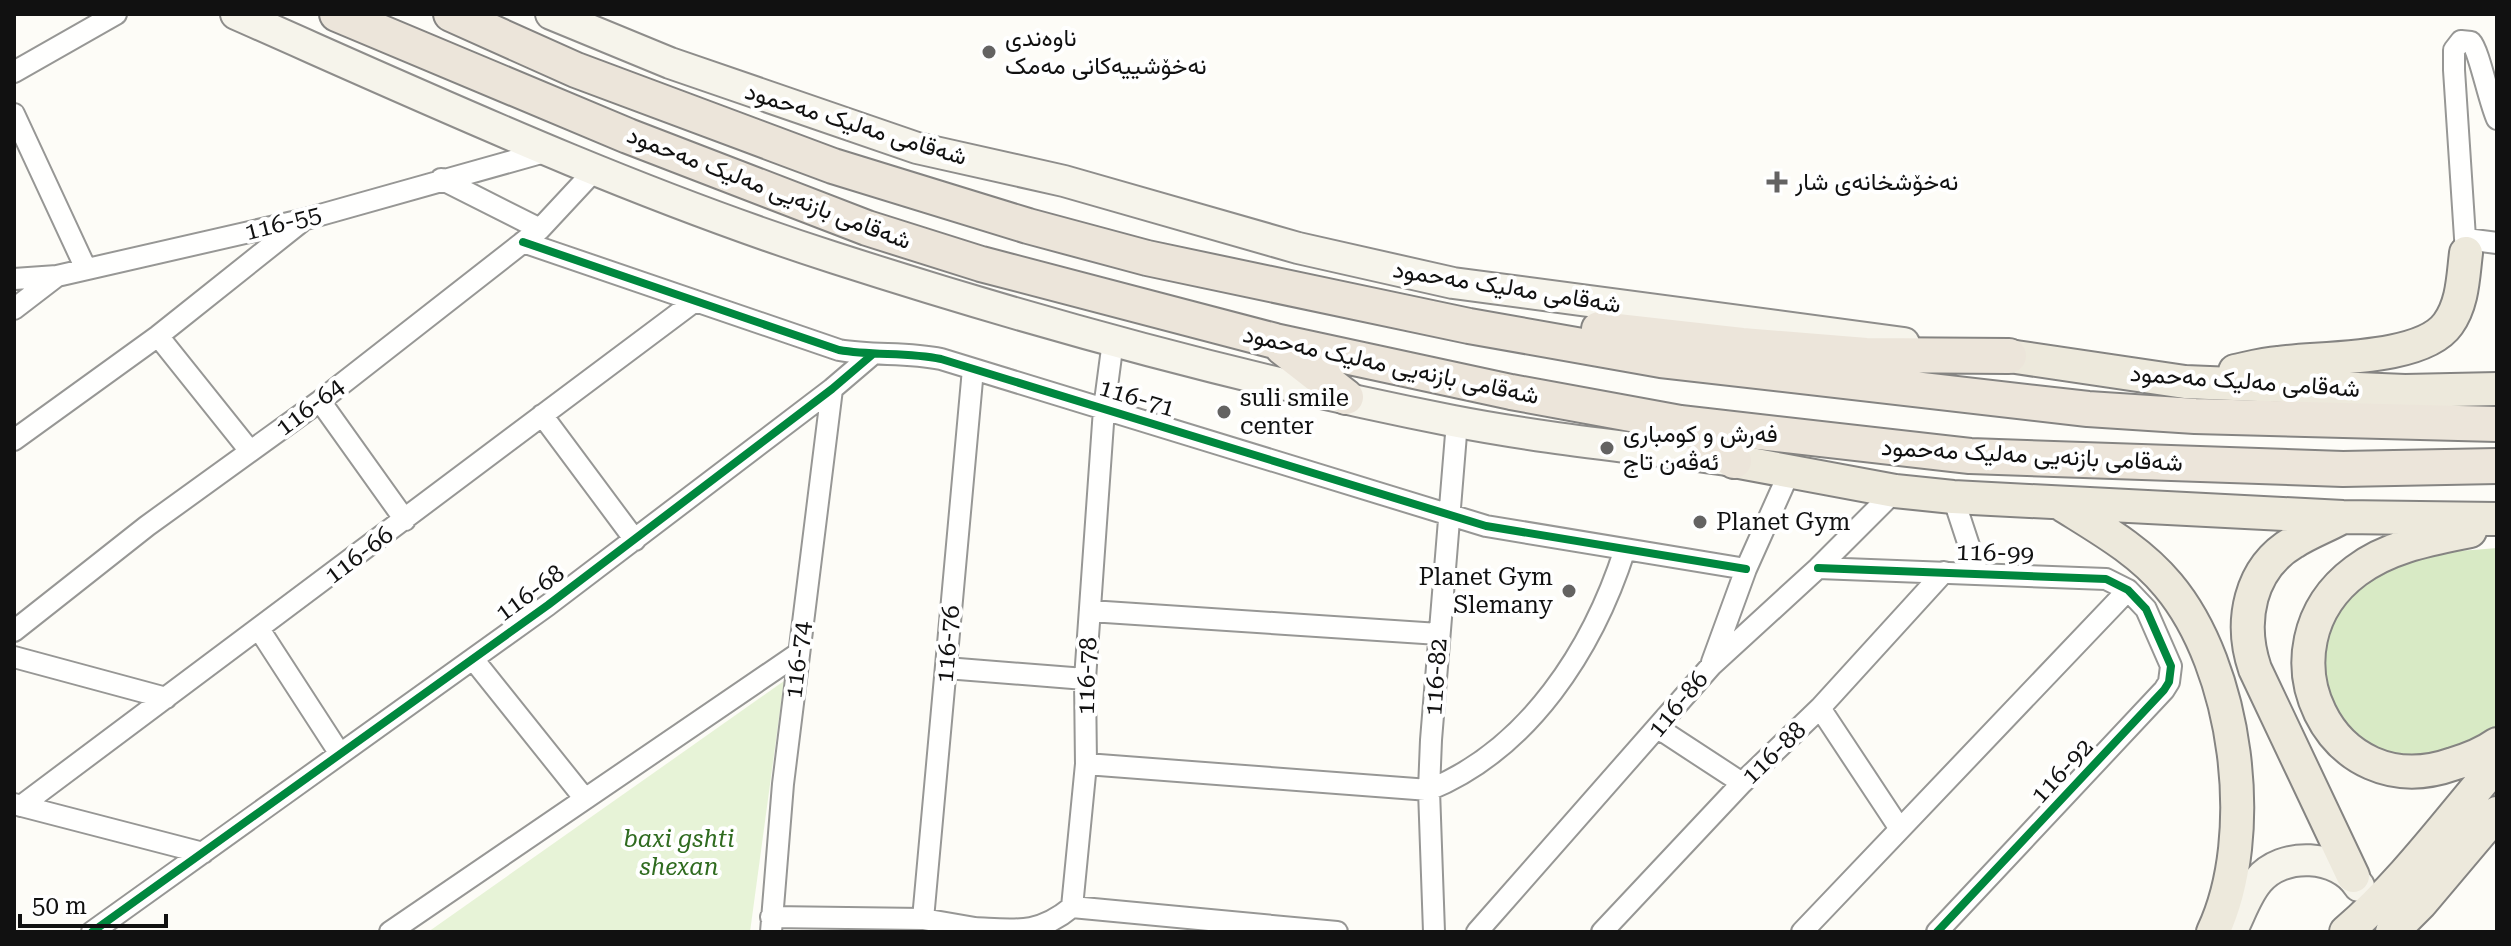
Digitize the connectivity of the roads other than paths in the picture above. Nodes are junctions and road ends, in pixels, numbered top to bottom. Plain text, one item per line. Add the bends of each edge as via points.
1 (116, 14) edge
2 (236, 14) edge
3 (337, 14) edge
4 (451, 14) edge
5 (551, 14) edge
6 (477, 22) edge
7 (14, 72) edge
8 (14, 114) edge
9 (2497, 119) edge
10 (548, 151) junction
11 (594, 171) junction
12 (441, 179) junction
13 (306, 219) junction
14 (540, 229) junction
15 (2482, 241) edge
16 (523, 242) junction
17 (86, 269) junction
18 (57, 276) junction
19 (14, 279) edge
20 (695, 301) junction
21 (14, 309) edge
22 (1469, 326) junction
23 (158, 336) junction
24 (1113, 341) junction
25 (1275, 341) junction
26 (873, 354) junction
27 (2009, 356) junction
28 (973, 369) junction
29 (2185, 382) junction
30 (832, 389) junction
31 (2497, 389) edge
32 (1346, 397) junction
33 (320, 401) junction
34 (1104, 409) junction
35 (542, 415) junction
36 (1457, 422) junction
37 (1680, 423) junction
38 (2497, 424) edge
39 (14, 440) edge
40 (250, 451) junction
41 (1734, 461) junction
42 (2497, 466) edge
43 (1789, 473) junction
44 (1895, 491) junction
45 (1953, 497) junction
46 (2059, 503) junction
47 (1448, 515) junction
48 (2343, 517) junction
49 (2497, 519) edge
50 (405, 520) junction
51 (2497, 526) edge
52 (635, 540) junction
53 (1625, 549) junction
54 (1818, 568) junction
55 (1746, 569) junction
56 (1944, 572) junction
57 (1978, 573) junction
58 (2128, 590) junction
59 (1090, 611) junction
60 (259, 629) junction
61 (14, 631) edge
62 (1439, 634) junction
63 (799, 653) junction
64 (14, 657) edge
65 (473, 659) junction
66 (1711, 666) junction
67 (946, 668) junction
68 (1085, 679) junction
69 (166, 698) junction
70 (1820, 708) junction
71 (1658, 728) junction
72 (2497, 744) edge
73 (340, 754) junction
74 (1086, 764) junction
75 (2497, 764) edge
76 (1742, 783) junction
77 (1429, 790) junction
78 (585, 799) junction
79 (18, 805) edge
80 (2490, 826) edge
81 (1900, 829) junction
82 (203, 853) junction
83 (2356, 881) joint
84 (1072, 907) junction
85 (923, 919) junction
86 (771, 925) edge
87 (1224, 927) edge
88 (975, 930) edge
89 (92, 932) edge
90 (390, 932) edge
91 (1337, 932) edge
92 (1434, 932) edge
93 (1477, 932) edge
94 (1602, 932) edge
95 (1802, 932) edge
96 (1937, 932) edge
97 (2213, 932) edge
98 (2231, 932) edge
99 (2346, 932) edge
100 (2392, 932) edge

1 - 7 street
2 - 10 main road
3 - 25 highway, شەقامی بازنەیی مەلیک مەحمود via 628,136 867,228 981,264
4 - 6 highway, شەقامی بازنەیی مەلیک مەحمود
5 - 27 main road, شەقامی مەلیک مەحمود via 670,63 917,148 1064,181 1298,248 1453,283
6 - 22 highway, شەقامی بازنەیی مەلیک مەحمود via 591,75 833,166 1028,226 1147,258
8 - 17 street
9 - 15 street via 2478,49 2461,41 2454,50 2454,70
10 - 11 main road
10 - 12 street, 116-55
11 - 14 street, 116-64
11 - 24 main road via 833,257
12 - 13 street, 116-55
12 - 14 street
13 - 17 street, 116-55
13 - 23 street
14 - 16 street, 116-64
15 - 29 main road via 2454,314 2441,332 2423,343 2274,363
16 - 20 street, 116-71
16 - 33 street, 116-64
17 - 18 street, 116-55
18 - 19 street, 116-55
18 - 21 street
20 - 26 street, 116-71 via 823,345
20 - 35 street, 116-66
22 - 27 highway via 1568,326 1866,355
22 - 38 highway, شەقامی بازنەیی مەلیک مەحمود via 1661,360 2088,409
23 - 39 street
23 - 40 street
24 - 32 main road
24 - 34 street, 116-78
25 - 32 highway
25 - 37 highway, شەقامی بازنەیی مەلیک مەحمود
26 - 28 street, 116-71 via 924,355
26 - 30 street, 116-68
27 - 29 main road, شەقامی مەلیک مەحمود
28 - 34 street, 116-71
28 - 67 street, 116-76
29 - 31 main road, شەقامی مەلیک مەحمود via 2405,391
30 - 52 street, 116-68
30 - 63 street, 116-74
32 - 36 main road
33 - 40 street, 116-64
33 - 50 street
34 - 47 street, 116-71
34 - 59 street, 116-78
35 - 50 street, 116-66
35 - 52 street
36 - 41 main road
36 - 47 street, 116-82
37 - 41 highway
37 - 42 highway, شەقامی بازنەیی مەلیک مەحمود via 1970,456 2343,469
40 - 61 street, 116-64
41 - 43 main road
43 - 44 main road
43 - 55 street
44 - 45 main road
44 - 54 street, 116-86
45 - 46 main road
45 - 57 street
46 - 48 main road
46 - 97 main road via 2144,560 2168,585 2203,643 2230,731 2238,809 2231,880
47 - 53 street, 116-71 via 1507,531
47 - 62 street, 116-82
48 - 49 main road
48 - 83 main road via 2272,559 2249,603 2247,637 2255,669
50 - 60 street, 116-66
51 - 72 main road via 2396,548 2355,571 2314,624 2309,648 2311,696 2329,729 2353,754 2408,774 2436,771
52 - 65 street, 116-68
53 - 55 street, 116-71
53 - 77 street via 1585,644 1538,708 1484,760
54 - 56 street, 116-99
54 - 66 street, 116-86
55 - 66 street
56 - 57 street, 116-99
56 - 70 street, 116-88
57 - 58 street, 116-99 via 2094,577
58 - 81 street
58 - 96 street, 116-92 via 2152,621 2171,666 2169,682
59 - 62 street
59 - 68 street, 116-78
60 - 69 street, 116-66
60 - 73 street
62 - 77 street, 116-82
63 - 78 street
63 - 86 street, 116-74
64 - 69 street
65 - 73 street, 116-68
65 - 78 street
66 - 71 street, 116-86
67 - 68 street
67 - 85 street, 116-76
68 - 74 street, 116-78
69 - 79 street, 116-66
70 - 76 street, 116-88
70 - 81 street
71 - 76 street
71 - 93 street, 116-86
73 - 82 street, 116-68
74 - 77 street
74 - 84 street, 116-78
75 - 99 main road via 2380,901
76 - 94 street, 116-88
77 - 92 street, 116-82
78 - 90 street
79 - 82 street
80 - 100 main road
81 - 95 street
82 - 89 street, 116-68
83 - 98 main road via 2317,861 2278,866 2249,893
84 - 87 street
84 - 88 street via 1030,931
85 - 86 street
85 - 88 street
87 - 91 street

